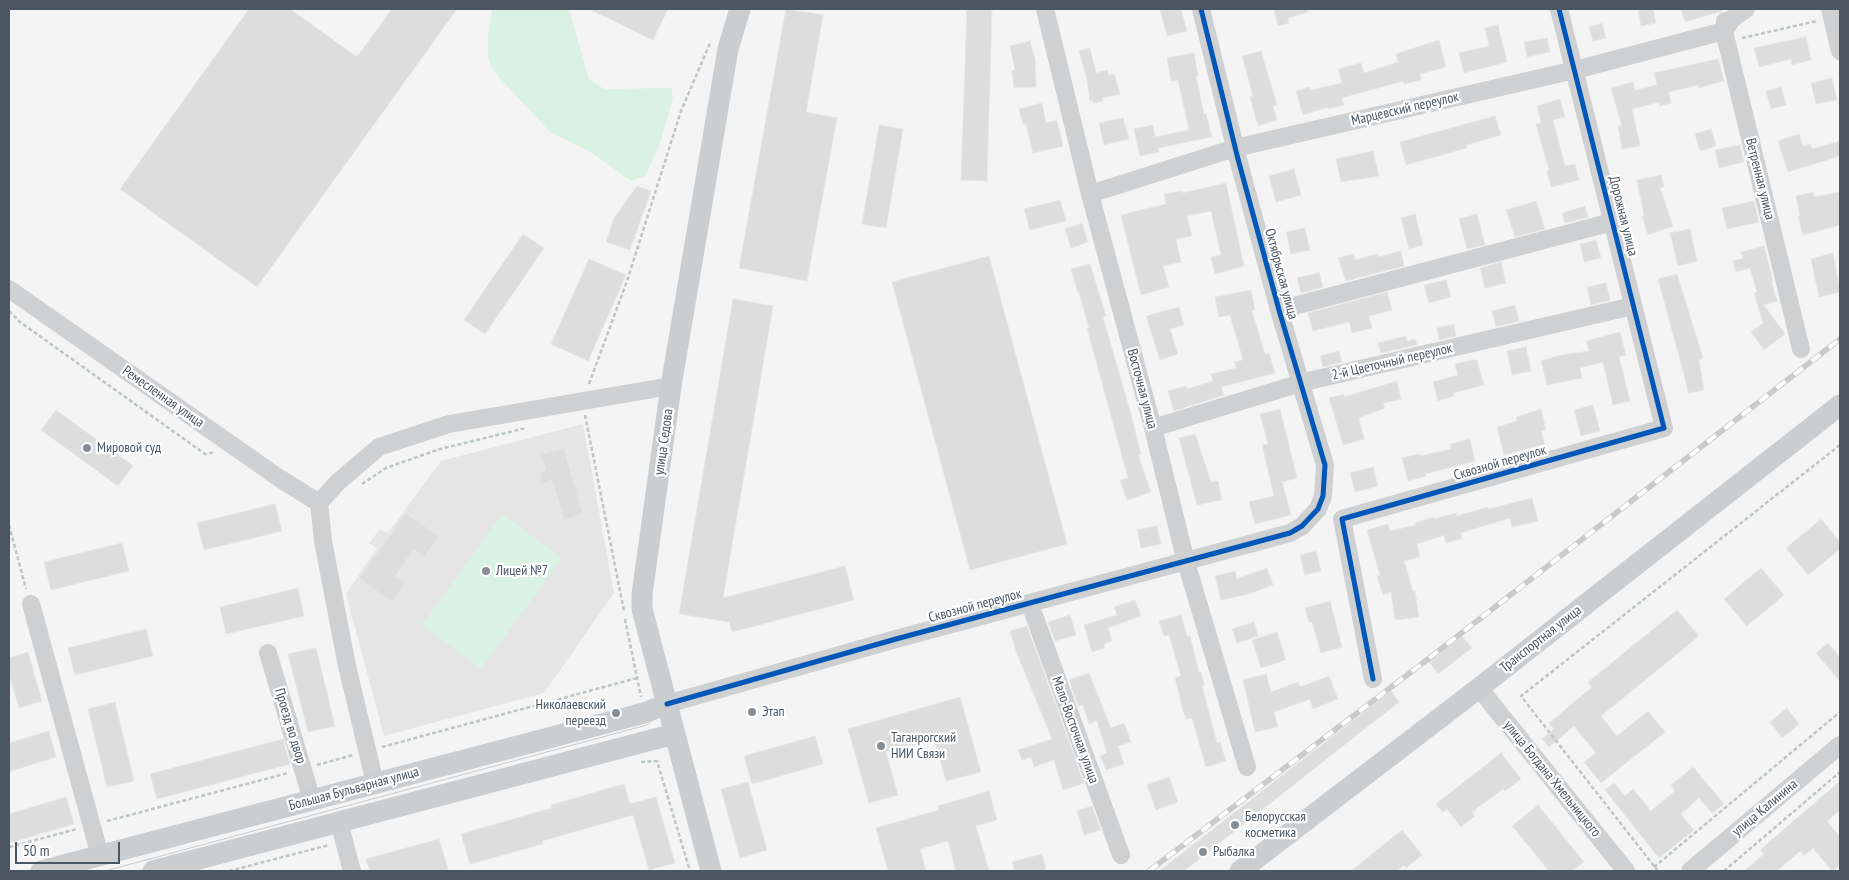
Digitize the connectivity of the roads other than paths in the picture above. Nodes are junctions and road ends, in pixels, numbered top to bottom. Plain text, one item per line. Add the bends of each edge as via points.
1 (740, 9) edge
2 (1045, 9) edge
3 (1201, 9) edge
4 (1560, 9) edge
5 (1726, 9) edge
6 (1746, 9) edge
7 (1830, 9) edge
8 (1724, 31) junction
9 (1840, 51) edge
10 (1575, 70) junction
11 (1235, 148) junction
12 (1090, 194) junction
13 (1612, 222) junction
14 (9, 289) edge
15 (1634, 306) junction
16 (1279, 310) junction
17 (1801, 349) dead end
18 (1301, 383) junction
19 (671, 386) junction
20 (1840, 405) edge
21 (1153, 428) junction
22 (1664, 428) joint
23 (319, 503) junction
24 (1290, 533) joint
25 (1186, 562) junction
26 (30, 604) road end
27 (1030, 604) junction
28 (268, 653) dead end
29 (1373, 679) dead end
30 (1479, 688) junction
31 (667, 704) junction
32 (674, 734) junction
33 (1840, 745) edge
34 (1247, 767) dead end
35 (375, 784) junction
36 (312, 800) junction
37 (341, 832) junction
38 (1121, 855) dead end
39 (100, 856) junction
40 (41, 871) edge
41 (153, 871) edge
42 (352, 871) edge
43 (711, 871) edge
44 (1240, 871) edge
45 (1626, 871) edge
46 (1690, 871) edge

1 - 19 main road, улица Седова via 728,49
2 - 12 street, Восточная улица
3 - 11 street, Октябрьская улица
4 - 10 street, Дорожная улица
5 - 8 street, Ветренная улица
6 - 8 street via 1733,18
7 - 9 street
8 - 10 street, Марцевский переулок
8 - 17 street, Ветренная улица
10 - 11 street, Марцевский переулок
10 - 13 street, Дорожная улица
11 - 12 street, Марцевский переулок
11 - 16 street, Октябрьская улица
12 - 21 street, Восточная улица
13 - 15 street, Дорожная улица
13 - 16 street
14 - 23 street, Ремесленная улица
15 - 18 street, 2-й Цветочный переулок
15 - 22 street, Дорожная улица
16 - 18 street, Октябрьская улица
18 - 21 street, 2-й Цветочный переулок
18 - 24 street, Октябрьская улица via 1325,465 1325,482 1318,509
19 - 23 street via 448,424 379,447
19 - 31 main road, улица Седова via 642,594 642,609
20 - 30 main road, Транспортная улица
21 - 25 street, Восточная улица
22 - 29 street, Сквозной переулок via 1342,518
23 - 35 street via 345,656
24 - 25 street, Сквозной переулок
25 - 27 street, Сквозной переулок via 1146,570
25 - 34 street, Восточная улица
26 - 39 street
27 - 31 street, Сквозной переулок
27 - 38 street, Мало-Восточная улица
28 - 36 street, Проезд во двор
30 - 44 main road, Транспортная улица
30 - 45 street, улица Богдана Хмельницкого
31 - 32 main road, улица Седова
31 - 35 main road, Большая Бульварная улица via 644,713
32 - 37 main road, Большая Бульварная улица
32 - 43 main road, улица Седова
33 - 46 street, улица Калинина
35 - 36 main road, Большая Бульварная улица
36 - 39 main road, Большая Бульварная улица
37 - 41 main road, Большая Бульварная улица
37 - 42 street
39 - 40 main road, Большая Бульварная улица

